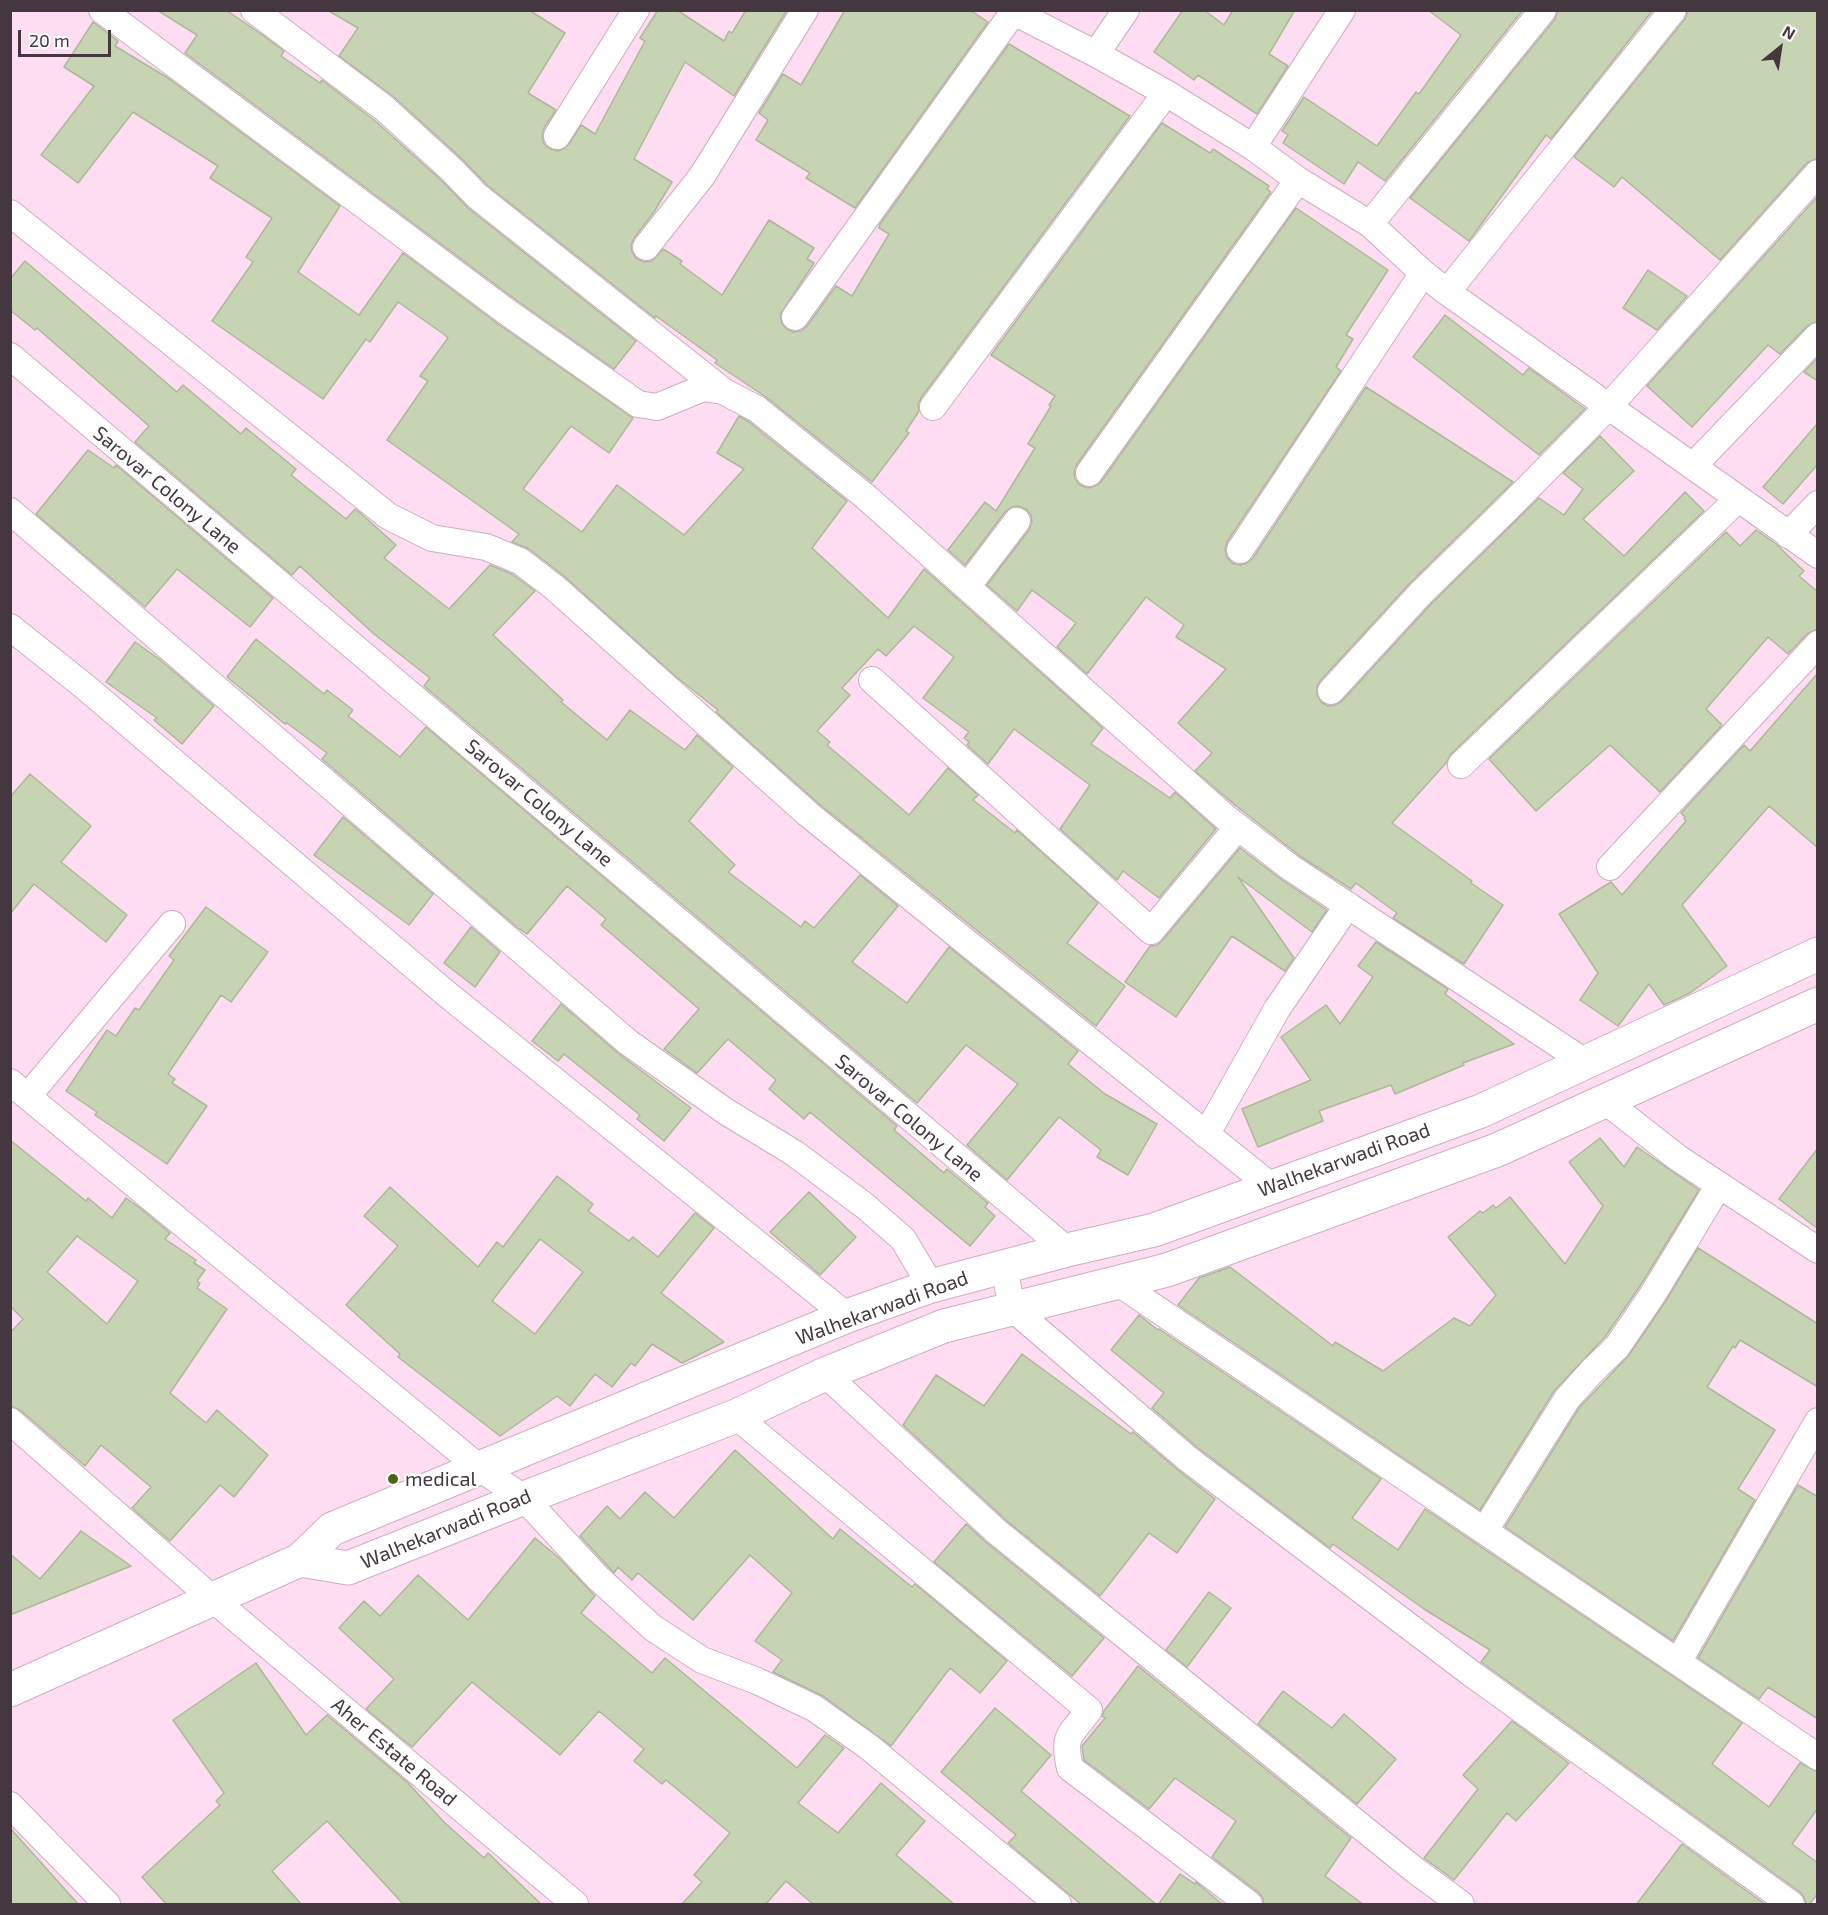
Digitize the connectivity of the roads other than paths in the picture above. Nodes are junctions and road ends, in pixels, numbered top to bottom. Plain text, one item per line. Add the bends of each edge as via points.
1 (102, 10) edge
2 (254, 10) edge
3 (636, 10) edge
4 (805, 10) edge
5 (1125, 10) edge
6 (1342, 10) edge
7 (1544, 10) edge
8 (1673, 10) edge
9 (1013, 11) edge
10 (1096, 54) junction
11 (1166, 93) junction
12 (557, 136) dead end
13 (1253, 147) junction
14 (1818, 173) edge
15 (1298, 180) junction
16 (10, 213) edge
17 (1370, 224) junction
18 (646, 247) dead end
19 (1423, 273) junction
20 (1447, 292) junction
21 (795, 317) dead end
22 (1818, 336) edge
23 (10, 356) edge
24 (723, 391) junction
25 (1609, 406) junction
26 (933, 407) dead end
27 (1692, 466) junction
28 (1089, 473) dead end
29 (1737, 499) junction
30 (1818, 504) edge
31 (10, 511) edge
32 (1017, 520) dead end
33 (1788, 535) junction
34 (1240, 550) dead end
35 (1818, 555) edge
36 (967, 587) junction
37 (10, 627) edge
38 (1818, 644) edge
39 (872, 680) dead end
40 (1331, 691) dead end
41 (1461, 765) dead end
42 (1238, 827) junction
43 (1610, 867) dead end
44 (1348, 905) junction
45 (172, 924) dead end
46 (1818, 954) edge
47 (1818, 1004) edge
48 (1585, 1062) junction
49 (1542, 1082) junction
50 (19, 1089) edge
51 (1604, 1100) junction
52 (1560, 1120) junction
53 (1206, 1134) junction
54 (1719, 1185) junction
55 (1272, 1187) junction
56 (1067, 1250) junction
57 (1818, 1250) edge
58 (1004, 1267) junction
59 (1117, 1282) junction
60 (931, 1286) junction
61 (1012, 1308) junction
62 (847, 1316) junction
63 (825, 1374) junction
64 (736, 1416) junction
65 (10, 1421) edge
66 (1818, 1422) edge
67 (481, 1469) junction
68 (524, 1498) junction
69 (1485, 1530) junction
70 (300, 1560) junction
71 (214, 1600) junction
72 (1678, 1662) junction
73 (10, 1690) edge
74 (1818, 1757) edge
75 (10, 1805) edge
76 (107, 1905) edge
77 (575, 1905) edge
78 (1058, 1905) edge
79 (1250, 1905) edge
80 (1461, 1905) edge
81 (1791, 1905) edge

1 - 24 street via 507,312 638,404 657,407 703,388
2 - 24 street via 384,108 477,196
3 - 12 street
4 - 18 street via 702,176
5 - 10 street
6 - 13 street
7 - 17 street
8 - 20 street
9 - 10 street
9 - 21 street
10 - 11 street
11 - 13 street
11 - 26 street
13 - 15 street
14 - 25 street
15 - 17 street
15 - 28 street
16 - 53 street via 388,516 432,538 486,546 520,561 555,587 808,814
17 - 19 street
19 - 20 street
19 - 34 street
20 - 25 street
22 - 27 street
23 - 56 street, Sarovar Colony Lane
24 - 36 street via 757,409 848,482
25 - 27 street
25 - 40 street via 1421,593
27 - 29 street
29 - 33 street
29 - 41 street
30 - 33 street
31 - 60 street via 629,1042 725,1111 794,1153 865,1206 903,1239
32 - 36 street
33 - 35 street
36 - 42 street
37 - 62 street via 448,995
38 - 43 street
39 - 42 street via 1150,931
42 - 44 street
44 - 48 street
44 - 53 street via 1277,1009
45 - 50 street
46 - 48 street, Walhekarwadi Road
47 - 51 street, Walhekarwadi Road
48 - 49 street, Walhekarwadi Road
49 - 52 street
49 - 55 street, Walhekarwadi Road via 1481,1111
50 - 67 street
51 - 52 street, Walhekarwadi Road
51 - 54 street
52 - 59 street, Walhekarwadi Road via 1497,1150 1167,1270
53 - 55 street
54 - 57 street
54 - 69 street via 1653,1294 1617,1347 1567,1399
55 - 56 street, Walhekarwadi Road via 1154,1230
56 - 58 street, Walhekarwadi Road
58 - 60 street, Walhekarwadi Road
58 - 61 street
59 - 61 street, Walhekarwadi Road
59 - 69 street
60 - 62 street, Walhekarwadi Road
61 - 63 street, Walhekarwadi Road via 944,1326
61 - 81 street via 1188,1459 1472,1674
62 - 67 street, Walhekarwadi Road
63 - 64 street, Walhekarwadi Road
63 - 80 street via 997,1532
64 - 68 street, Walhekarwadi Road
64 - 79 street via 1089,1710 1068,1735 1070,1768
65 - 71 street, Aher Estate Road
66 - 72 street
67 - 68 street
67 - 70 street, Walhekarwadi Road via 332,1529
68 - 70 street, Walhekarwadi Road via 348,1568
68 - 78 street via 597,1577 653,1628 702,1660 814,1708 869,1747
69 - 72 street
70 - 71 street
71 - 73 street
71 - 77 street, Aher Estate Road
72 - 74 street
75 - 76 street

